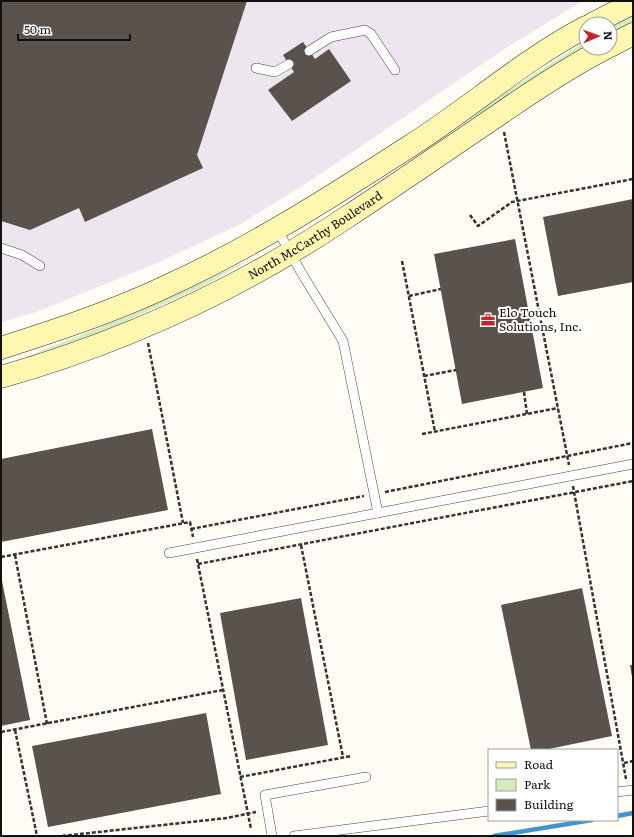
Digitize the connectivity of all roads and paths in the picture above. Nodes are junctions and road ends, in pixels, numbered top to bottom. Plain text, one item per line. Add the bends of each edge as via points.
1 (633, 3) edge
2 (608, 16) edge
3 (578, 32) edge
4 (633, 34) edge
5 (618, 42) edge
6 (309, 51) dead end
7 (592, 56) edge
8 (289, 64) dead end
9 (256, 68) dead end
10 (395, 70) dead end
11 (500, 114) junction
12 (633, 179) edge
13 (518, 201) junction
14 (470, 215) dead end
15 (277, 229) junction
16 (1, 248) edge
17 (290, 253) junction
18 (402, 261) dead end
19 (40, 266) dead end
20 (441, 290) dead end
21 (409, 296) junction
22 (145, 326) junction
23 (1, 348) edge
24 (456, 370) dead end
25 (424, 376) junction
26 (1, 377) edge
27 (524, 392) dead end
28 (558, 408) junction
29 (528, 414) junction
30 (435, 432) junction
31 (422, 434) dead end
32 (633, 443) edge
33 (567, 456) junction
34 (633, 464) edge
35 (571, 476) junction
36 (633, 481) edge
37 (574, 492) junction
38 (374, 494) junction
39 (378, 513) junction
40 (183, 523) junction
41 (192, 529) junction
42 (301, 545) junction
43 (195, 548) junction
44 (169, 553) dead end
45 (14, 555) junction
46 (1, 557) edge
47 (198, 564) junction
48 (223, 690) junction
49 (47, 724) junction
50 (15, 730) junction
51 (1, 732) edge
52 (351, 756) dead end
53 (343, 757) junction
54 (633, 761) edge
55 (624, 763) junction
56 (366, 776) dead end
57 (240, 777) junction
58 (626, 778) dead end
59 (633, 790) edge
60 (618, 792) edge
61 (488, 811) edge
62 (258, 812) dead end
63 (248, 814) junction
64 (251, 828) dead end
65 (37, 836) edge
66 (62, 836) edge
67 (272, 836) edge
68 (294, 836) edge

1 - 2 main road
3 - 15 main road via 529,61 412,145
4 - 5 main road
6 - 10 lane via 331,37 368,31
7 - 11 main road, North McCarthy Boulevard
8 - 9 lane via 275,72
11 - 13 path
11 - 17 main road, North McCarthy Boulevard
12 - 13 path
13 - 14 path via 512,202 478,226
13 - 28 path
15 - 17 lane
15 - 23 main road via 165,288 104,313
16 - 19 lane via 22,255
17 - 22 main road, North McCarthy Boulevard via 231,285
17 - 38 lane via 343,341
18 - 21 path
20 - 21 path
21 - 25 path
22 - 26 main road, North McCarthy Boulevard via 62,358
22 - 40 path
24 - 25 path
25 - 30 path
27 - 29 path
28 - 29 path
28 - 33 path
29 - 30 path
30 - 31 path
32 - 33 path
33 - 35 path
33 - 38 path
34 - 35 lane
35 - 37 path
35 - 39 lane
36 - 37 path
37 - 42 path
37 - 55 path
38 - 39 lane
38 - 41 path
39 - 43 lane
40 - 41 path via 190,522
40 - 45 path
41 - 43 path
42 - 47 path
42 - 53 path
43 - 44 lane
43 - 47 path
45 - 46 path
45 - 49 path
47 - 48 path
48 - 49 path
48 - 57 path
49 - 50 path
50 - 51 path
50 - 65 path
52 - 53 path
53 - 57 path
54 - 55 path
55 - 58 path
56 - 67 lane via 265,795
57 - 63 path
59 - 60 lane
61 - 68 lane
62 - 63 path
63 - 64 path
63 - 66 path

